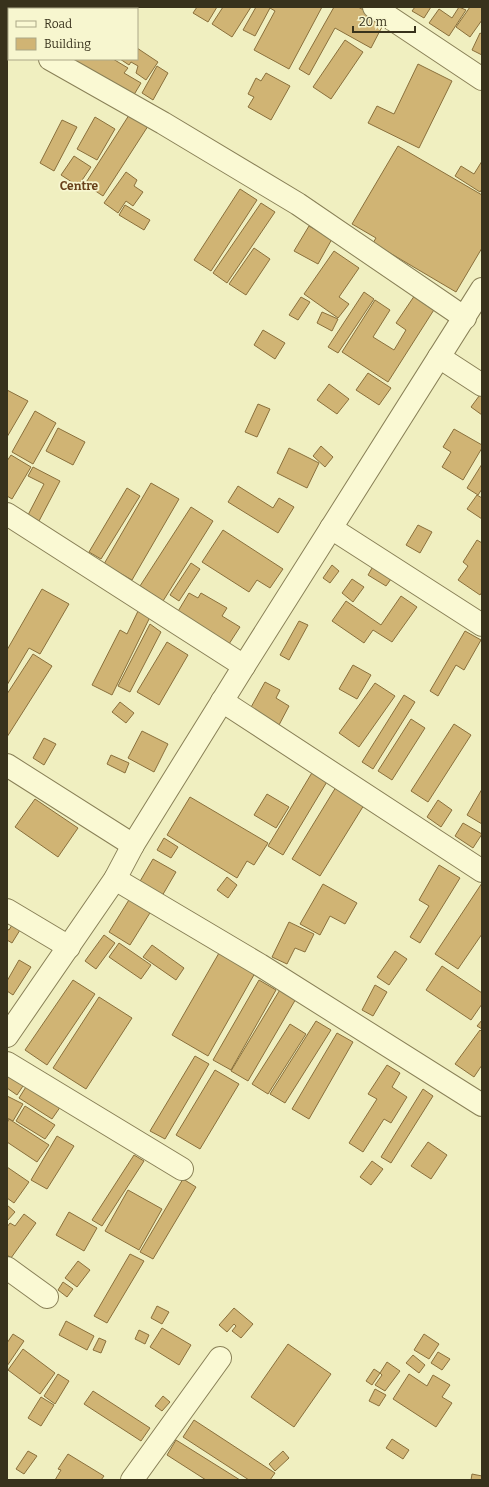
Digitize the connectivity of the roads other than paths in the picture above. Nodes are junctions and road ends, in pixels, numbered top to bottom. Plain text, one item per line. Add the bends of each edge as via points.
1 (374, 7) edge
2 (52, 60) edge
3 (482, 79) edge
4 (482, 289) edge
5 (465, 318) junction
6 (439, 357) junction
7 (482, 385) edge
8 (7, 514) edge
9 (331, 528) junction
10 (482, 625) edge
11 (244, 666) junction
12 (222, 701) junction
13 (7, 765) edge
14 (133, 845) junction
15 (482, 871) edge
16 (114, 879) junction
17 (7, 910) edge
18 (69, 947) junction
19 (7, 1036) edge
20 (7, 1063) edge
21 (482, 1105) edge
22 (182, 1168) dead end
23 (7, 1268) edge
24 (47, 1297) dead end
25 (220, 1358) dead end
26 (132, 1480) edge

1 - 3 street
2 - 5 street via 298,204
4 - 5 street
5 - 6 street
6 - 7 street
6 - 9 street
8 - 11 street
9 - 10 street
9 - 11 street
11 - 12 street
12 - 14 street
12 - 15 street
13 - 14 street
14 - 16 street
16 - 18 street
16 - 21 street via 260,965
17 - 18 street
18 - 19 street
20 - 22 street
23 - 24 street
25 - 26 street

